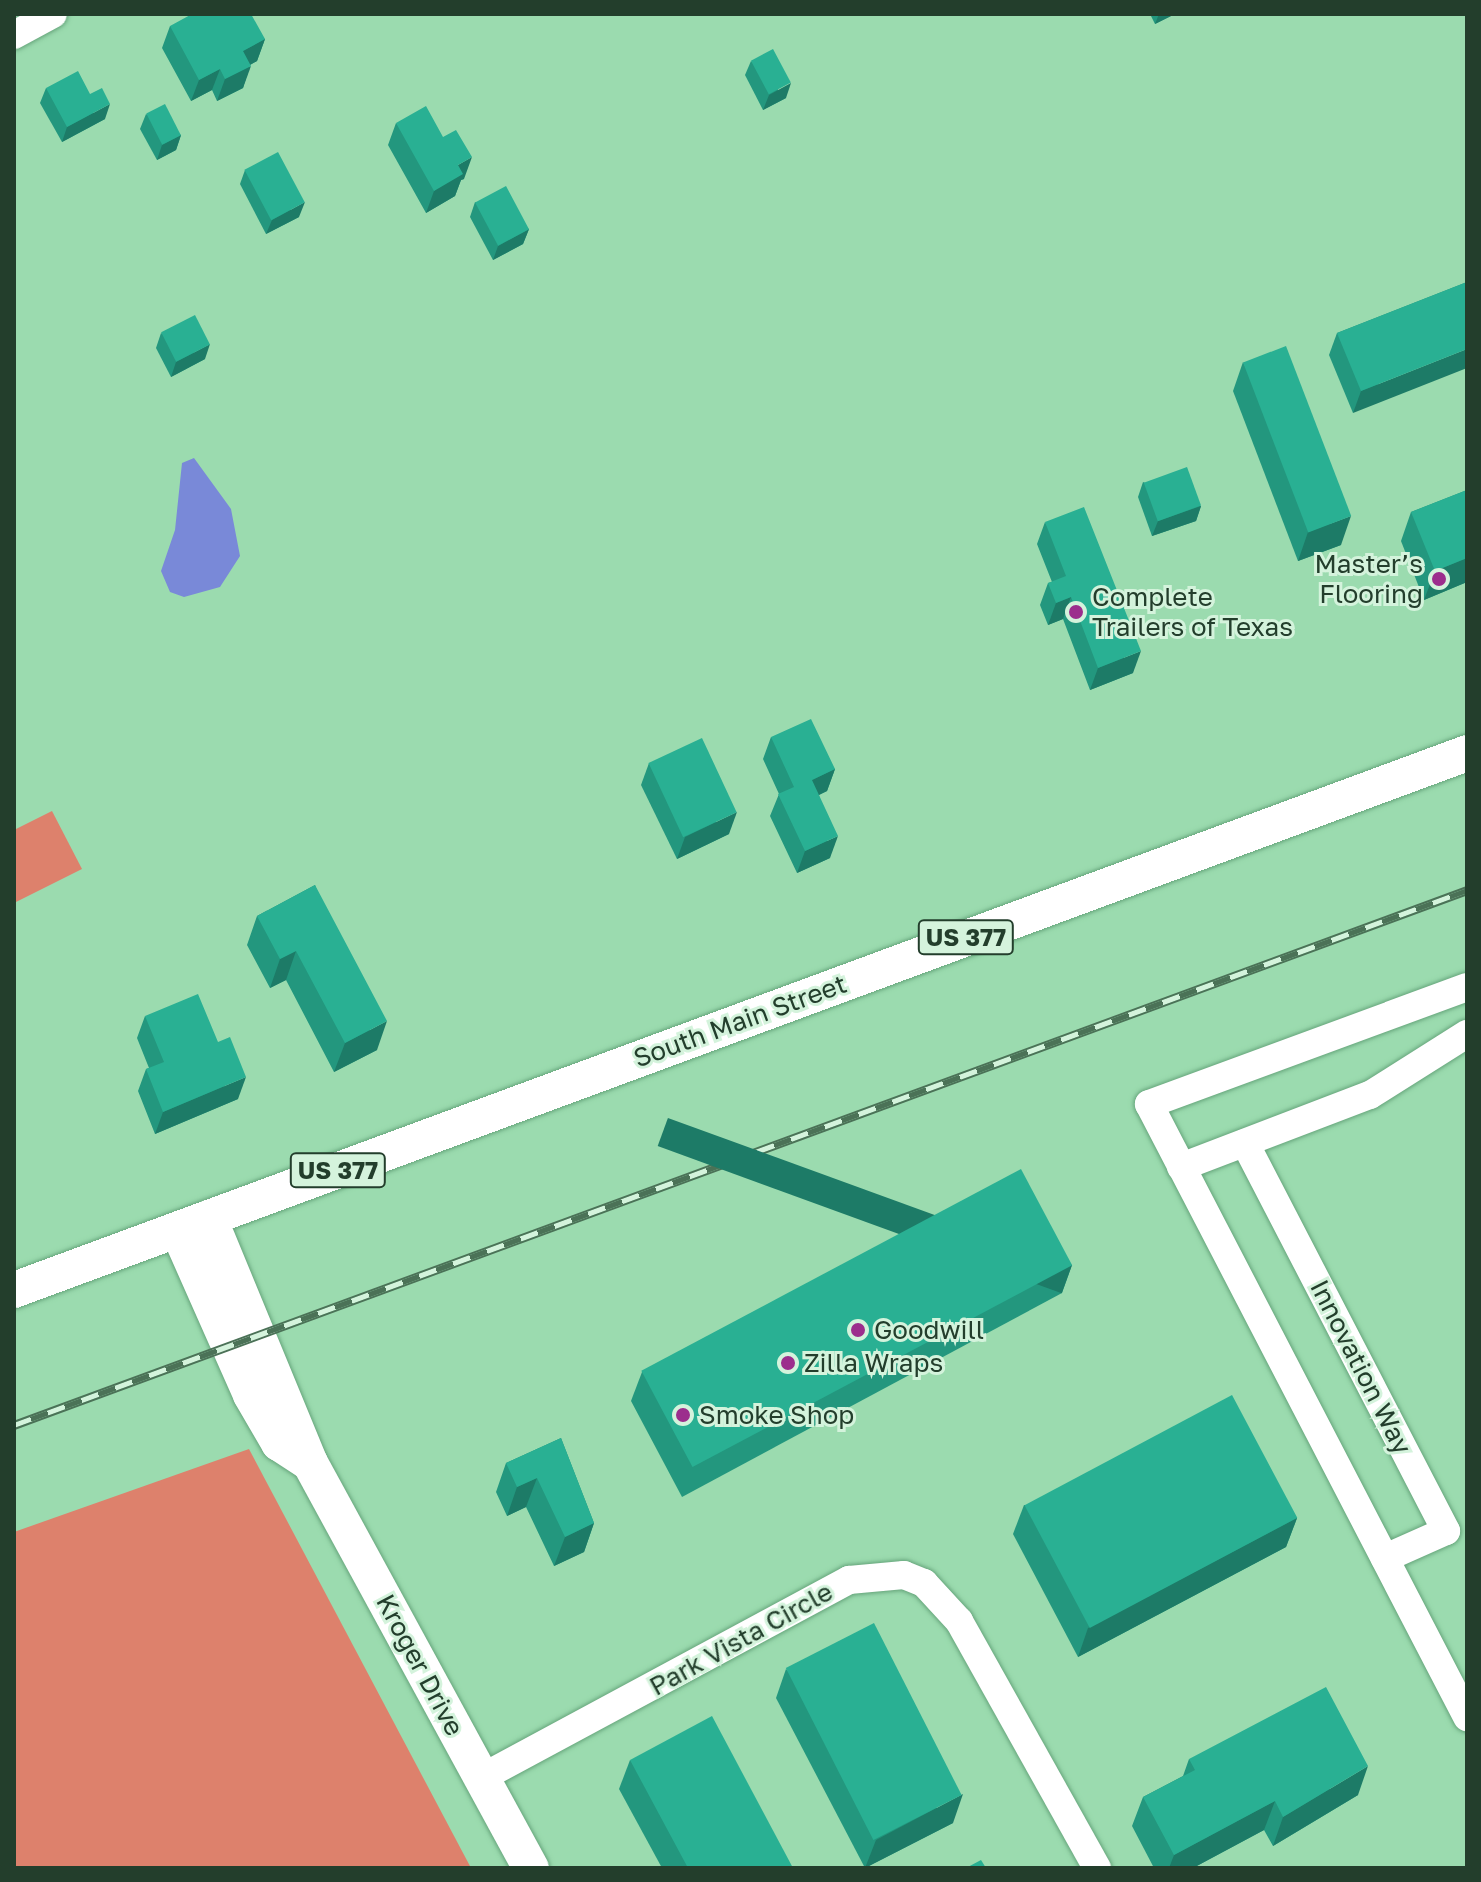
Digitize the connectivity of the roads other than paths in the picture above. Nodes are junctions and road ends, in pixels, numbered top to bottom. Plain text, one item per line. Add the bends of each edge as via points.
1 (53, 14) edge
2 (14, 35) edge
3 (1467, 753) edge
4 (1467, 987) edge
5 (1467, 1034) edge
6 (1245, 1143) junction
7 (1181, 1167) junction
8 (194, 1224) junction
9 (14, 1290) edge
10 (1385, 1558) junction
11 (1467, 1717) edge
12 (481, 1778) junction
13 (531, 1868) edge
14 (1097, 1868) edge

1 - 2 street
3 - 8 main road, South Main Street / US 377
4 - 7 street via 1149,1104
5 - 6 street via 1370,1095
6 - 7 street
6 - 10 street, Innovation Way via 1446,1531
7 - 10 street
8 - 9 main road, South Main Street / US 377
8 - 12 main road, Kroger Drive via 251,1395 279,1443 310,1463
10 - 11 street
12 - 13 main road, Kroger Drive
12 - 14 street, Park Vista Circle via 849,1580 904,1575 924,1583 959,1621

